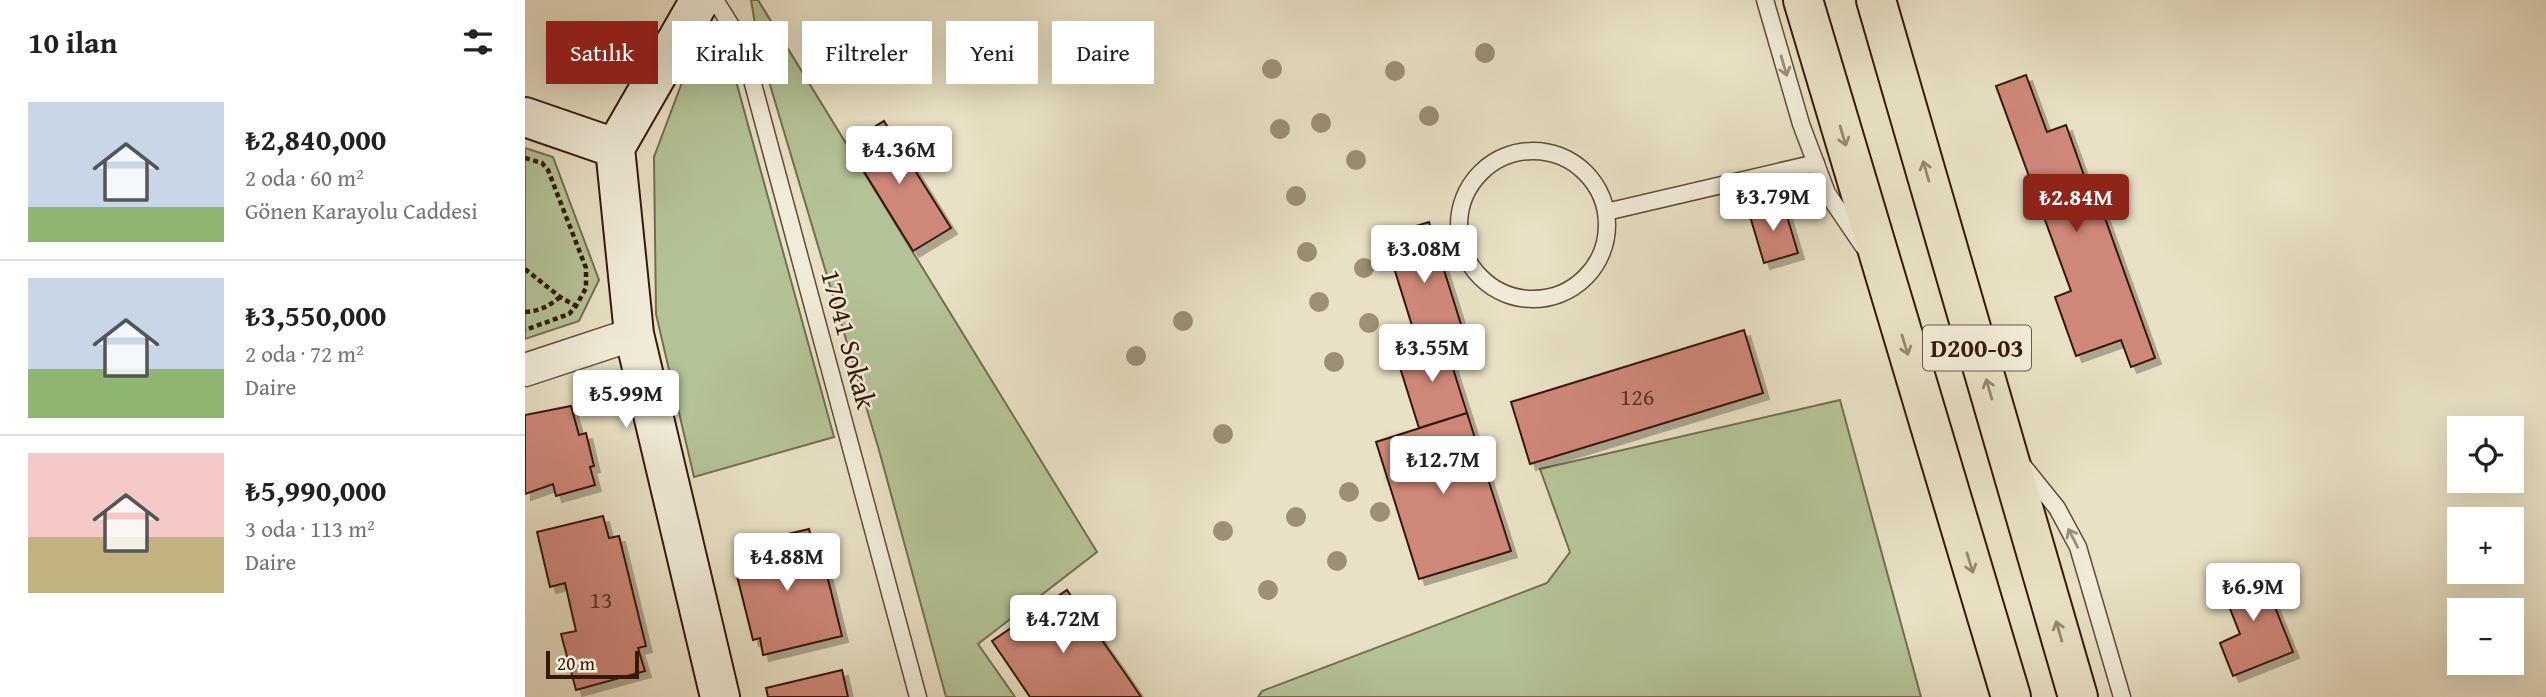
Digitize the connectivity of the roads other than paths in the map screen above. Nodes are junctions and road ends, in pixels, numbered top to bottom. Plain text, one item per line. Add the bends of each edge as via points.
1 (700, 0) edge
2 (715, 0) edge
3 (1765, 0) edge
4 (1803, 0) edge
5 (1876, 0) edge
6 (525, 117) edge
7 (615, 148) junction
8 (1816, 163) junction
9 (1606, 212) junction
10 (1885, 280) junction
11 (634, 334) junction
12 (525, 370) edge
13 (2005, 444) junction
14 (720, 697) edge
15 (918, 697) edge
16 (2011, 697) edge
17 (2078, 697) edge
18 (2122, 697) edge

1 - 7 main road
2 - 15 lane, 17041 Sokak via 742,43
3 -> 8 lane
4 -> 10 highway, D200-03
13 -> 5 highway, D200-03
6 - 7 main road
7 - 11 main road
8 - 9 lane
8 - 10 lane via 1827,193
9 - 9 lane via 1606,238 1598,261 1582,281 1561,294 1536,299 1511,296 1489,285 1471,266 1461,244 1459,220 1464,197 1495,161 1517,152 1540,151 1583,170 1598,189
10 -> 16 highway, D200-03
11 - 12 street
11 - 14 main road
17 -> 13 highway, D200-03
18 -> 13 lane via 2078,547 2057,508

